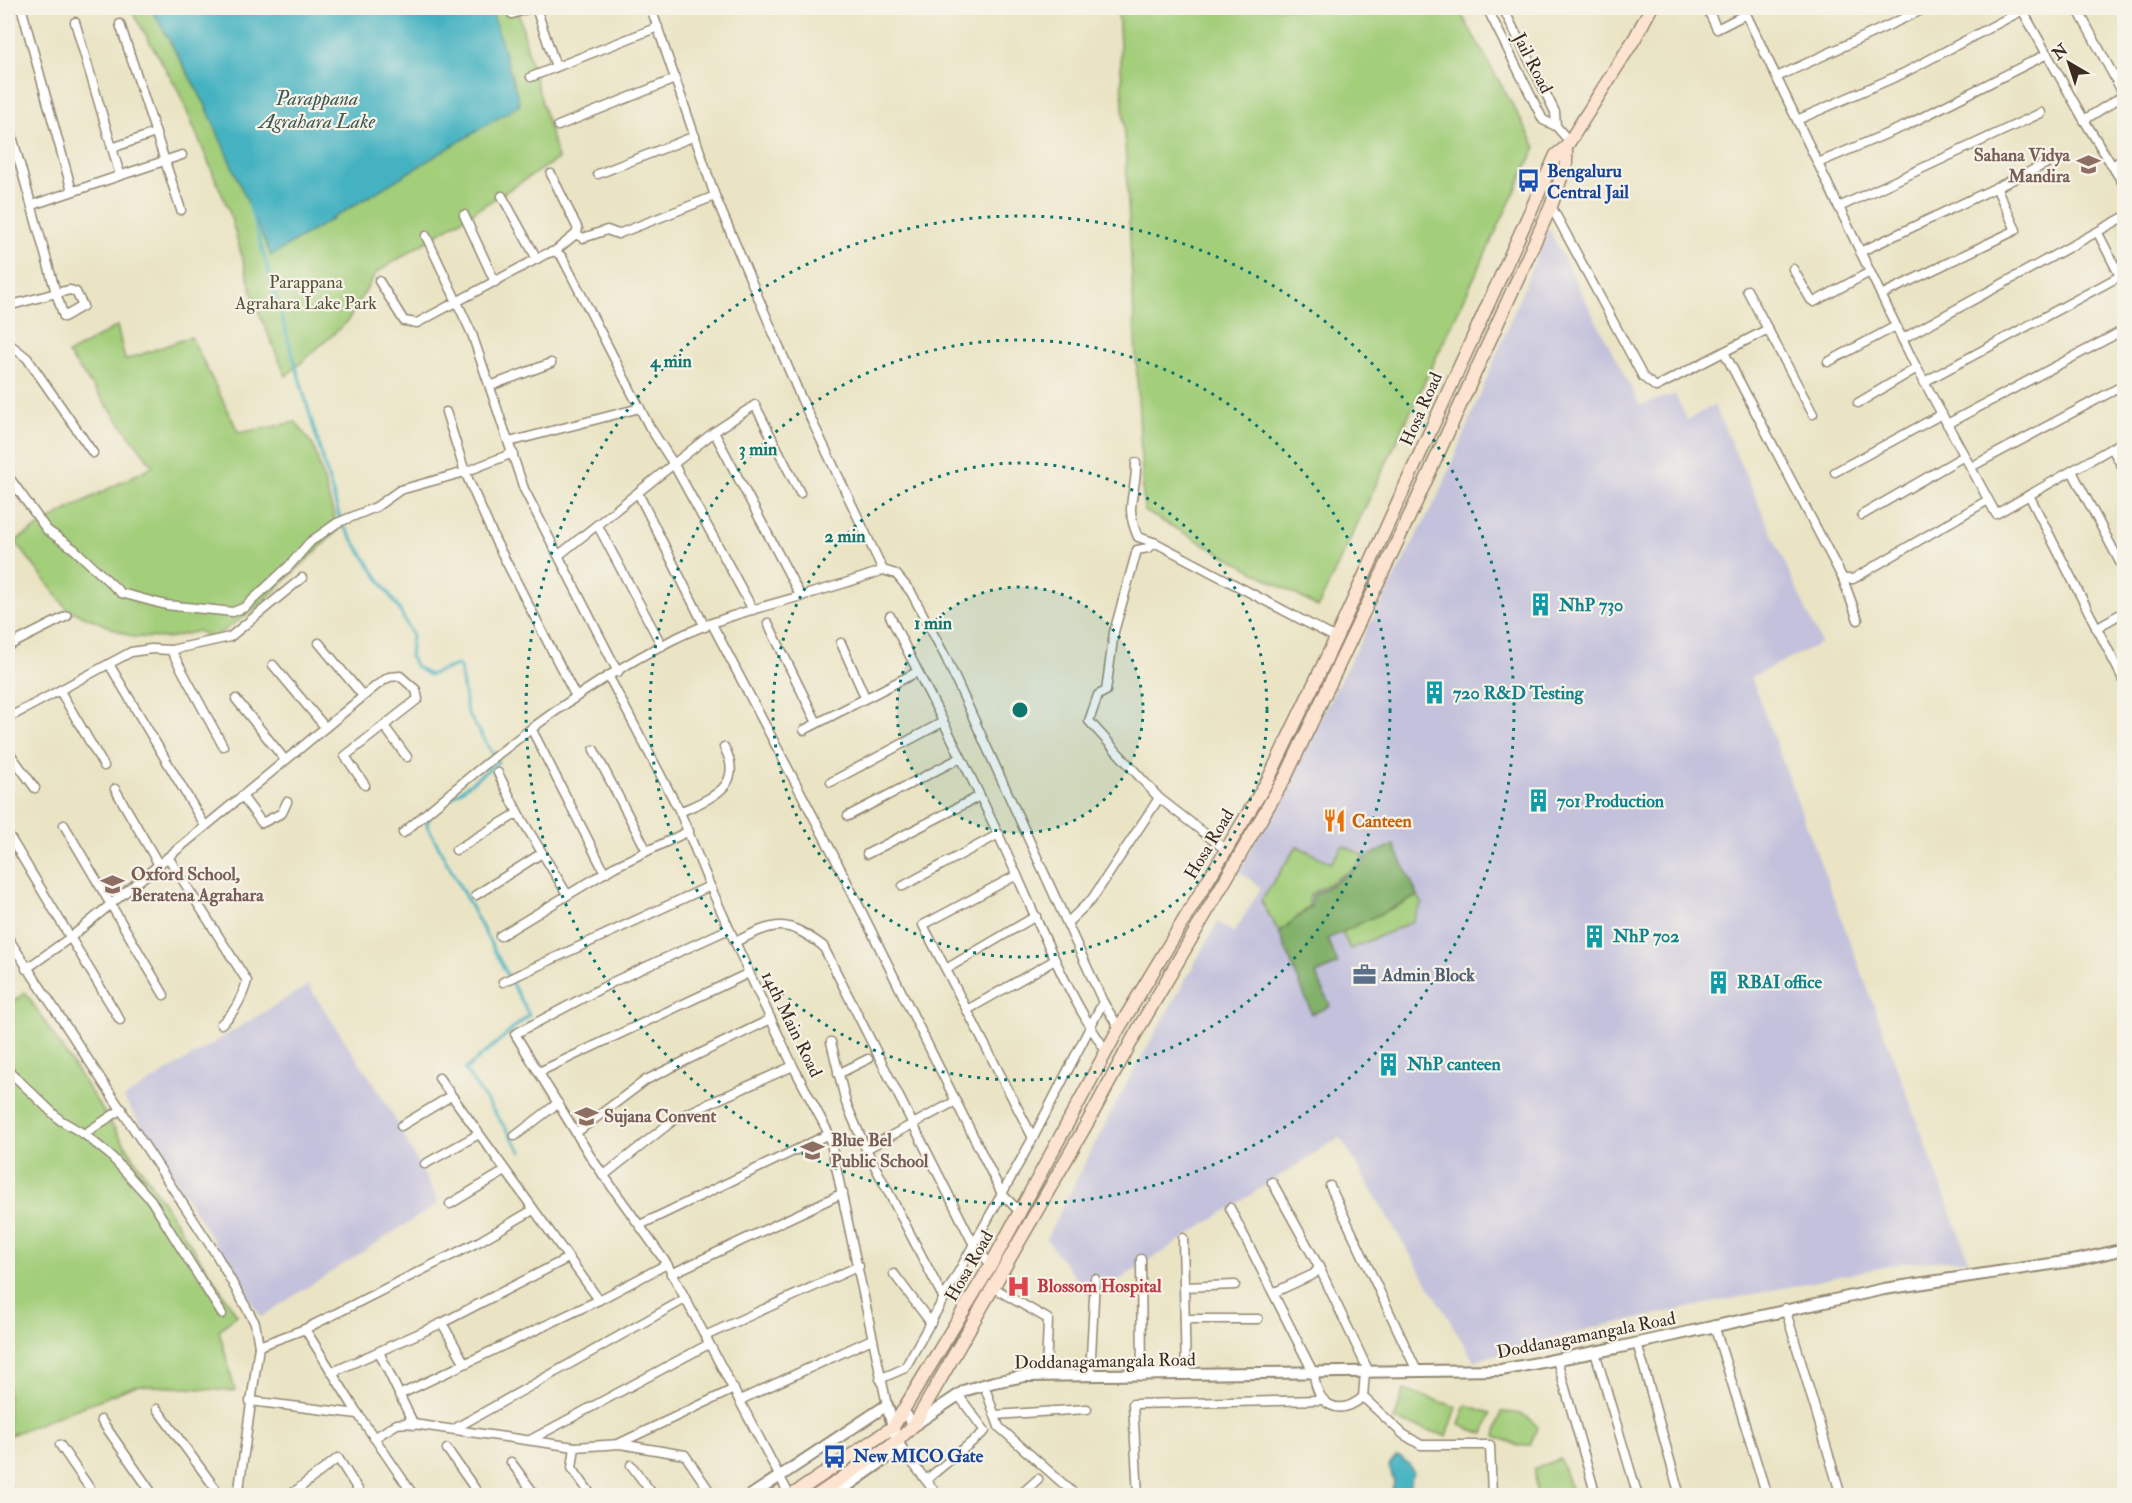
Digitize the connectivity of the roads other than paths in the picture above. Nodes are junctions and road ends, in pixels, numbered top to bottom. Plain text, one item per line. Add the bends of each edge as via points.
1 (20, 8) edge
2 (530, 8) edge
3 (536, 8) edge
4 (651, 8) edge
5 (1487, 8) edge
6 (1503, 8) edge
7 (1652, 8) edge
8 (1707, 8) edge
9 (1926, 8) edge
10 (2077, 8) edge
11 (2022, 9) edge
12 (512, 14) dead end
13 (75, 22) dead end
14 (120, 24) dead end
15 (658, 27) junction
16 (2047, 54) junction
17 (556, 67) junction
18 (531, 77) dead end
19 (1777, 77) junction
20 (675, 79) junction
21 (2124, 95) edge
22 (8, 102) edge
23 (2041, 113) dead end
24 (1797, 120) junction
25 (2084, 120) junction
26 (558, 126) dead end
27 (1556, 126) junction
28 (155, 133) junction
29 (12, 136) junction
30 (695, 136) junction
31 (1567, 144) junction
32 (8, 146) edge
33 (112, 148) junction
34 (182, 155) dead end
35 (2124, 158) edge
36 (164, 161) junction
37 (2052, 161) dead end
38 (1818, 163) junction
39 (2113, 166) junction
40 (551, 174) dead end
41 (598, 174) dead end
42 (120, 176) junction
43 (2124, 185) edge
44 (1996, 187) junction
45 (72, 191) junction
46 (502, 196) dead end
47 (716, 196) junction
48 (32, 205) junction
49 (1551, 206) junction
50 (1839, 207) junction
51 (181, 210) dead end
52 (464, 215) dead end
53 (2124, 217) edge
54 (2098, 233) junction
55 (576, 234) junction
56 (426, 236) dead end
57 (555, 251) junction
58 (1860, 252) junction
59 (537, 258) junction
60 (1793, 269) dead end
61 (1870, 272) junction
62 (2122, 280) edge
63 (379, 281) dead end
64 (495, 282) junction
65 (1747, 290) dead end
66 (1881, 295) junction
67 (457, 303) junction
68 (8, 306) edge
69 (1896, 326) junction
70 (1768, 329) junction
71 (2124, 330) edge
72 (1902, 339) junction
73 (8, 343) edge
74 (1724, 352) junction
75 (1828, 362) dead end
76 (551, 363) dead end
77 (1917, 368) junction
78 (1924, 382) junction
79 (2124, 385) edge
80 (490, 386) junction
81 (1858, 403) dead end
82 (640, 408) junction
83 (446, 412) dead end
84 (1813, 414) dead end
85 (1942, 414) junction
86 (1947, 423) junction
87 (714, 432) junction
88 (2124, 441) edge
89 (509, 442) junction
90 (2112, 448) junction
91 (93, 453) dead end
92 (513, 453) junction
93 (1965, 456) junction
94 (673, 463) junction
95 (1136, 463) dead end
96 (1971, 467) junction
97 (2124, 470) edge
98 (2072, 471) junction
99 (465, 472) junction
100 (1835, 472) dead end
101 (8, 476) edge
102 (638, 493) junction
103 (800, 493) dead end
104 (2030, 495) junction
105 (1988, 500) junction
106 (1862, 515) dead end
107 (598, 526) junction
108 (1156, 543) junction
109 (559, 555) junction
110 (883, 570) junction
111 (2124, 570) edge
112 (302, 578) dead end
113 (1843, 579) junction
114 (801, 597) junction
115 (753, 610) junction
116 (2124, 612) edge
117 (67, 616) dead end
118 (890, 616) dead end
119 (1858, 620) dead end
120 (768, 623) dead end
121 (708, 626) junction
122 (2096, 628) junction
123 (1336, 638) junction
124 (319, 643) dead end
125 (841, 643) dead end
126 (8, 646) edge
127 (662, 646) junction
128 (171, 650) junction
129 (109, 664) junction
130 (273, 665) dead end
131 (618, 672) junction
132 (917, 672) junction
133 (609, 677) junction
134 (2124, 681) edge
135 (60, 691) junction
136 (575, 695) junction
137 (363, 696) junction
138 (865, 697) junction
139 (236, 699) dead end
140 (8, 718) edge
141 (943, 722) junction
142 (817, 723) junction
143 (384, 726) junction
144 (325, 727) junction
145 (532, 730) junction
146 (804, 730) dead end
147 (224, 746) dead end
148 (724, 747) dead end
149 (594, 750) dead end
150 (8, 751) edge
151 (407, 757) dead end
152 (960, 758) junction
153 (285, 760) junction
154 (104, 766) dead end
155 (498, 773) dead end
156 (831, 782) dead end
157 (365, 785) dead end
158 (35, 788) dead end
159 (115, 789) dead end
160 (242, 796) junction
161 (980, 796) junction
162 (1159, 798) junction
163 (287, 802) dead end
164 (680, 812) junction
165 (518, 813) junction
166 (848, 816) dead end
167 (64, 825) dead end
168 (205, 826) junction
169 (690, 831) junction
170 (403, 833) dead end
171 (999, 834) junction
172 (11, 839) dead end
173 (456, 850) dead end
174 (1226, 850) junction
175 (647, 851) junction
176 (542, 853) junction
177 (867, 854) dead end
178 (168, 857) junction
179 (159, 865) junction
180 (605, 873) junction
181 (1017, 875) junction
182 (710, 886) junction
183 (903, 886) dead end
184 (567, 894) junction
185 (476, 895) dead end
186 (110, 904) junction
187 (1036, 916) junction
188 (1067, 923) junction
189 (729, 929) junction
190 (500, 936) dead end
191 (71, 937) junction
192 (8, 938) edge
193 (735, 942) junction
194 (1055, 960) junction
195 (26, 969) junction
196 (945, 969) junction
197 (749, 973) junction
198 (503, 982) dead end
199 (164, 995) dead end
200 (1103, 1002) junction
201 (967, 1010) junction
202 (771, 1019) junction
203 (120, 1020) dead end
204 (221, 1024) dead end
205 (1090, 1027) junction
206 (1119, 1028) junction
207 (831, 1042) dead end
208 (1106, 1051) junction
209 (868, 1059) dead end
210 (793, 1066) junction
211 (8, 1070) edge
212 (539, 1072) junction
213 (838, 1074) junction
214 (438, 1078) dead end
215 (451, 1096) junction
216 (954, 1102) junction
217 (558, 1103) junction
218 (122, 1109) junction
219 (1073, 1114) junction
220 (1090, 1118) junction
221 (911, 1125) junction
222 (400, 1126) dead end
223 (577, 1132) junction
224 (84, 1134) junction
225 (479, 1134) junction
226 (829, 1134) junction
227 (515, 1136) dead end
228 (1033, 1138) junction
229 (866, 1149) junction
230 (425, 1164) dead end
231 (505, 1171) junction
232 (603, 1176) junction
233 (1272, 1182) dead end
234 (1330, 1186) dead end
235 (843, 1193) junction
236 (1002, 1194) junction
237 (450, 1204) dead end
238 (1230, 1208) dead end
239 (533, 1210) junction
240 (1020, 1212) junction
241 (640, 1225) junction
242 (1183, 1238) dead end
243 (974, 1245) junction
244 (2124, 1249) edge
245 (568, 1258) junction
246 (1141, 1259) dead end
247 (667, 1264) junction
248 (991, 1265) junction
249 (859, 1266) junction
250 (1319, 1268) junction
251 (671, 1274) junction
252 (894, 1274) dead end
253 (1095, 1279) dead end
254 (1235, 1285) dead end
255 (1184, 1287) junction
256 (994, 1288) junction
257 (1273, 1293) junction
258 (685, 1299) junction
259 (944, 1299) junction
260 (599, 1300) junction
261 (1785, 1308) junction
262 (222, 1314) dead end
263 (1185, 1319) junction
264 (1258, 1319) dead end
265 (442, 1323) junction
266 (931, 1323) junction
267 (1714, 1325) junction
268 (305, 1329) junction
269 (872, 1339) junction
270 (707, 1340) junction
271 (1637, 1343) junction
272 (259, 1346) junction
273 (379, 1352) junction
274 (1595, 1352) junction
275 (1557, 1360) junction
276 (464, 1362) junction
277 (1418, 1371) junction
278 (333, 1372) junction
279 (1367, 1372) junction
280 (1314, 1374) junction
281 (1186, 1375) junction
282 (1046, 1376) junction
283 (1090, 1376) junction
284 (1142, 1376) junction
285 (880, 1379) junction
286 (984, 1385) junction
287 (734, 1389) junction
288 (399, 1395) junction
289 (959, 1396) junction
290 (1363, 1397) junction
291 (740, 1400) junction
292 (1323, 1400) junction
293 (250, 1401) junction
294 (887, 1405) junction
295 (157, 1409) dead end
296 (1087, 1409) dead end
297 (903, 1411) junction
298 (358, 1414) junction
299 (995, 1415) junction
300 (101, 1420) dead end
301 (414, 1425) junction
302 (914, 1425) junction
303 (893, 1428) junction
304 (454, 1430) junction
305 (374, 1438) junction
306 (529, 1440) junction
307 (620, 1444) junction
308 (899, 1444) junction
309 (60, 1445) dead end
310 (575, 1447) junction
311 (447, 1449) dead end
312 (511, 1462) dead end
313 (631, 1465) dead end
314 (780, 1477) junction
315 (1038, 1479) dead end
316 (926, 1480) junction
317 (8, 1490) edge
318 (932, 1494) edge
319 (12, 1496) edge
320 (95, 1496) edge
321 (154, 1496) edge
322 (221, 1496) edge
323 (238, 1496) edge
324 (289, 1496) edge
325 (362, 1496) edge
326 (414, 1496) edge
327 (480, 1496) edge
328 (536, 1496) edge
329 (592, 1496) edge
330 (654, 1496) edge
331 (713, 1496) edge
332 (750, 1496) edge
333 (791, 1496) edge
334 (816, 1496) edge
335 (833, 1496) edge
336 (1019, 1496) edge
337 (1077, 1496) edge
338 (1138, 1496) edge
339 (1492, 1496) edge
340 (1596, 1496) edge
341 (1638, 1496) edge
342 (1680, 1496) edge
343 (1767, 1496) edge
344 (1841, 1496) edge

1 - 45 street
2 - 12 street
3 - 17 street
4 - 15 street
5 - 27 street, Jail Road via 1544,120
6 - 27 street via 1555,112
7 - 31 main road, Hosa Road
8 - 19 street via 1717,29 1746,14
9 - 19 street
10 - 21 street
11 - 16 street
11 - 24 street via 1902,74
13 - 33 street
14 - 28 street
15 - 17 street
15 - 20 street
16 - 25 street
16 - 38 street via 1905,126
17 - 18 street
19 - 24 street
20 - 26 street
20 - 30 street
21 - 25 street
22 - 29 street
23 - 50 street
24 - 38 street
25 - 39 street
27 - 31 street, Jail Road
28 - 33 street
28 - 36 street
29 - 32 street
29 - 48 street
30 - 41 street
30 - 47 street
31 - 49 main road, Hosa Road via 1566,164
31 - 123 main road, Hosa Road via 1556,155 1547,174
33 - 42 street
34 - 36 street
35 - 39 street
36 - 42 street
36 - 51 street
37 - 44 street
38 - 50 street
39 - 43 street
40 - 55 street via 578,229
42 - 45 street
44 - 58 street
44 - 66 street via 2016,230
45 - 48 street
46 - 59 street
47 - 55 street via 618,234 607,230 583,238
47 - 110 street via 801,398
48 - 68 street via 56,293
49 - 74 street via 1642,377 1656,387
49 - 220 main road, Hosa Road via 1286,776
50 - 58 street
52 - 64 street
53 - 54 street
54 - 62 street
54 - 72 street
55 - 57 street
56 - 67 street
57 - 59 street
57 - 82 street via 587,302
58 - 61 street
59 - 64 street
60 - 61 street via 1814,302
61 - 66 street
62 - 78 street
63 - 67 street via 404,321 410,324
64 - 67 street
65 - 70 street
66 - 69 street
67 - 80 street
69 - 72 street
69 - 75 street
70 - 74 street
70 - 84 street
71 - 86 street
72 - 77 street
73 - 91 street via 27,358
74 - 113 street
76 - 80 street
77 - 78 street
77 - 81 street
78 - 85 street
79 - 96 street
80 - 89 street
82 - 89 street
82 - 94 street
83 - 99 street
85 - 86 street
85 - 100 street
86 - 93 street
87 - 94 street
87 - 103 street via 755,405
87 - 114 street
88 - 90 street
89 - 92 street
90 - 97 street
90 - 98 street
92 - 99 street
92 - 109 street via 524,489
93 - 96 street
93 - 106 street
94 - 102 street
94 - 115 street
95 - 108 street via 1131,520 1138,537
96 - 105 street
98 - 104 street
98 - 111 street
99 - 101 street via 400,490 376,507 341,521 310,542 289,566 233,612 166,605 121,592 74,549 46,530
99 - 136 street via 496,542
102 - 107 street
102 - 121 street
104 - 105 street via 1996,514
104 - 122 street
105 - 113 street via 1853,579
107 - 109 street
107 - 127 street
108 - 123 street
108 - 162 street via 1137,550 1114,632 1106,691 1098,695 1089,721
109 - 131 street
110 - 114 street
110 - 188 street via 896,574 911,592 946,658
112 - 128 street via 230,637
113 - 119 street
114 - 115 street
115 - 121 street
116 - 122 street
117 - 126 street
118 - 132 street
120 - 142 street
121 - 127 street
121 - 216 street via 833,854
122 - 134 street
123 - 174 main road, Hosa Road via 1268,780
124 - 137 street
125 - 138 street
127 - 131 street
128 - 129 street via 131,652
128 - 147 street
129 - 135 street
129 - 168 street
130 - 144 street
131 - 133 street
132 - 138 street
132 - 141 street
133 - 136 street
133 - 164 street, 14th Main Road
135 - 140 street
135 - 154 street
136 - 145 street
137 - 143 street via 389,677 400,676 416,690 418,699
137 - 144 street
138 - 142 street
139 - 153 street
141 - 152 street
141 - 156 street
142 - 146 street
143 - 151 street
143 - 157 street via 345,756
144 - 153 street
145 - 170 street
145 - 180 street
148 - 164 street via 731,760 726,786
149 - 175 street
150 - 158 street
152 - 161 street
152 - 166 street
153 - 160 street
155 - 165 street
159 - 179 street
160 - 163 street via 262,823 282,813
160 - 168 street
161 - 171 street
161 - 177 street
162 - 174 street
162 - 188 street via 1092,899
164 - 169 street, 14th Main Road
165 - 173 street
165 - 176 street
167 - 186 street
168 - 178 street
169 - 175 street
169 - 182 street, 14th Main Road
171 - 181 street
171 - 183 street
172 - 191 street
174 - 206 main road, Hosa Road
175 - 180 street
176 - 184 street
176 - 185 street
178 - 179 street
178 - 204 street via 247,981 242,997
179 - 186 street
180 - 184 street
181 - 187 street
181 - 196 street via 923,925
182 - 189 street, 14th Main Road
182 - 198 street
184 - 190 street
186 - 191 street
186 - 199 street
187 - 194 street
187 - 196 street
188 - 200 street
189 - 193 street, 14th Main Road
189 - 212 street via 615,981 515,1034
191 - 195 street
191 - 203 street
192 - 195 street
193 - 197 street, 14th Main Road
193 - 221 street via 781,924 803,931 823,946
194 - 201 street
194 - 205 street
195 - 218 street
196 - 201 street
197 - 202 street, 14th Main Road
197 - 212 street
200 - 205 street
200 - 206 street
201 - 228 street
202 - 210 street, 14th Main Road
202 - 223 street via 646,1080
205 - 208 street
205 - 228 street
206 - 208 main road, Hosa Road
207 - 213 street
208 - 219 main road, Hosa Road
209 - 213 street
210 - 226 street, 14th Main Road
210 - 232 street via 675,1119
211 - 224 street via 60,1120
212 - 217 street
213 - 229 street
214 - 215 street
215 - 222 street
215 - 225 street
216 - 221 street
216 - 236 street
217 - 223 street
217 - 227 street
218 - 224 street
218 - 272 street via 245,1303 255,1323
219 - 220 main road
219 - 240 main road, Hosa Road
220 - 256 main road, Hosa Road
221 - 229 street
221 - 243 street
223 - 232 street
224 - 262 street via 110,1155 151,1200
225 - 230 street
225 - 231 street
226 - 235 street, 14th Main Road
226 - 241 street
228 - 236 street
229 - 259 street
231 - 237 street
231 - 239 street
232 - 241 street
233 - 250 street
234 - 277 street
235 - 249 street, 14th Main Road
235 - 251 street
236 - 240 street
236 - 243 street
238 - 257 street
239 - 245 street
239 - 268 street
240 - 248 main road, Hosa Road
241 - 247 street
242 - 255 street
243 - 248 street
243 - 259 street
244 - 261 street, Doddanagamangala Road
245 - 260 street
245 - 265 street
246 - 284 street
247 - 251 street
247 - 260 street
248 - 297 main road, Hosa Road
249 - 269 street, 14th Main Road
249 - 270 street
250 - 257 street
250 - 279 street
251 - 258 street
252 - 266 street
253 - 283 street
254 - 255 street
255 - 263 street
256 - 282 street via 1048,1319
256 - 302 main road, Hosa Road
257 - 280 street
258 - 270 street
258 - 304 street
259 - 266 street
260 - 276 street
261 - 267 street, Doddanagamangala Road
261 - 344 street
263 - 264 street
263 - 281 street
265 - 273 street
265 - 276 street
266 - 285 street via 905,1368
267 - 271 street, Doddanagamangala Road
267 - 343 street
268 - 272 street
268 - 278 street
269 - 285 street, 14th Main Road
269 - 291 street
270 - 287 street
270 - 306 street
271 - 274 street, Doddanagamangala Road
271 - 342 street
272 - 293 street
273 - 278 street
273 - 288 street
274 - 275 street, Doddanagamangala Road
274 - 341 street
275 - 277 street, Doddanagamangala Road via 1501,1370
275 - 340 street
276 - 288 street
277 - 279 street, Doddanagamangala Road
278 - 298 street
279 - 280 street, Doddanagamangala Road
279 - 290 street
280 - 281 street, Doddanagamangala Road
280 - 292 street
281 - 284 street, Doddanagamangala Road
282 - 283 street, Doddanagamangala Road
282 - 286 street, Doddanagamangala Road via 1025,1376
283 - 284 street, Doddanagamangala Road
285 - 294 street, 14th Main Road
286 - 289 street, Doddanagamangala Road
286 - 299 street
287 - 291 street
287 - 307 street
288 - 301 street
289 - 302 street, Doddanagamangala Road
289 - 316 street via 985,1431
290 - 292 street via 1342,1408 1331,1407
290 - 339 street via 1403,1434 1421,1445 1490,1445
291 - 314 street
292 - 338 street via 1132,1404
293 - 298 street
293 - 323 street
294 - 303 street
294 - 314 street
295 - 322 street
296 - 299 street
297 - 302 street
297 - 303 main road, Hosa Road
298 - 305 street
299 - 337 street via 1008,1436
300 - 321 street
301 - 304 street
301 - 305 street via 397,1424
302 - 308 main road, Hosa Road
303 - 308 street
303 - 333 main road, Hosa Road
304 - 306 street
305 - 326 street
306 - 310 street
307 - 310 street
307 - 331 street via 685,1455
308 - 316 street
308 - 334 main road, Hosa Road
308 - 335 street
309 - 320 street
310 - 329 street via 572,1468
311 - 327 street
312 - 328 street
313 - 330 street
314 - 332 street
314 - 333 street
315 - 336 street
316 - 318 street
317 - 319 street
324 - 325 street via 338,1458

